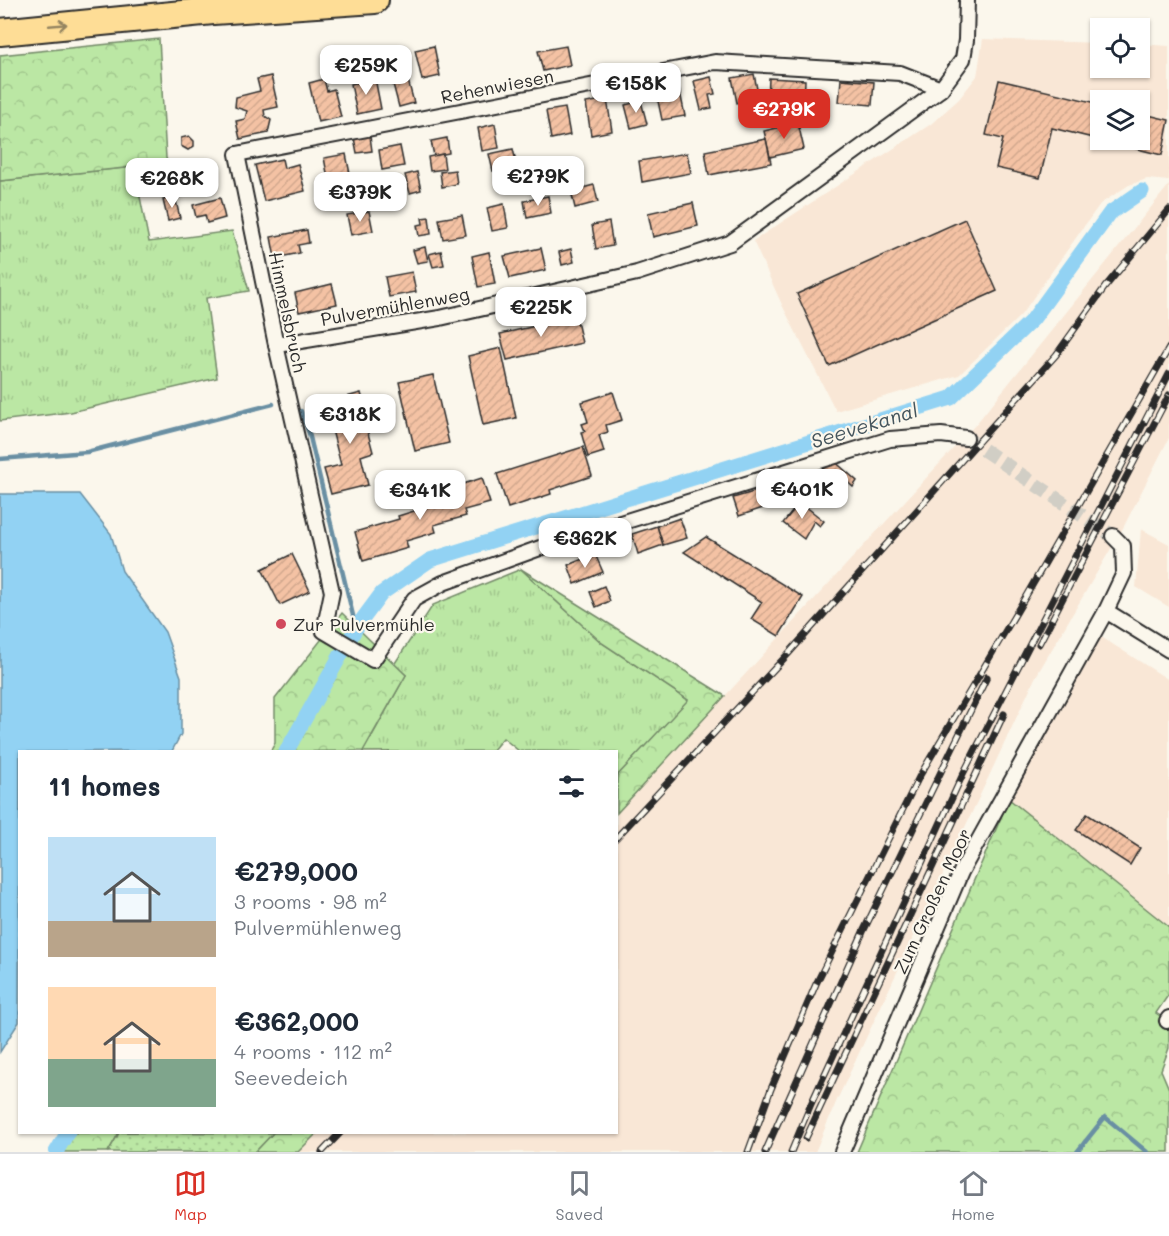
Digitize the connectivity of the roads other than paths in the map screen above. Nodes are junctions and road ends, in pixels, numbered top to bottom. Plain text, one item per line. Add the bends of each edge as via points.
1 (375, 0) edge
2 (967, 0) edge
3 (0, 32) edge
4 (941, 89) junction
5 (237, 154) joint
6 (276, 345) junction
7 (966, 438) tunnel mouth
8 (1113, 536) tunnel mouth
9 (1106, 610) junction
10 (1169, 650) edge
11 (842, 1152) edge

3 -> 1 highway
2 - 4 street, Pulvermühlenweg via 963,59
4 - 5 street, Rehenwiesen via 900,73 715,62
4 - 6 street, Pulvermühlenweg via 730,243 637,273 440,318
5 - 6 street, Himmelsbruch
6 - 7 street, Himmelsbruch via 332,592 324,631 373,660 414,599 442,583 540,548 890,439 941,435
8 - 9 street, Zum Großen Moor via 1123,546 1124,573
9 - 10 street
9 - 11 street, Zum Großen Moor via 961,872

